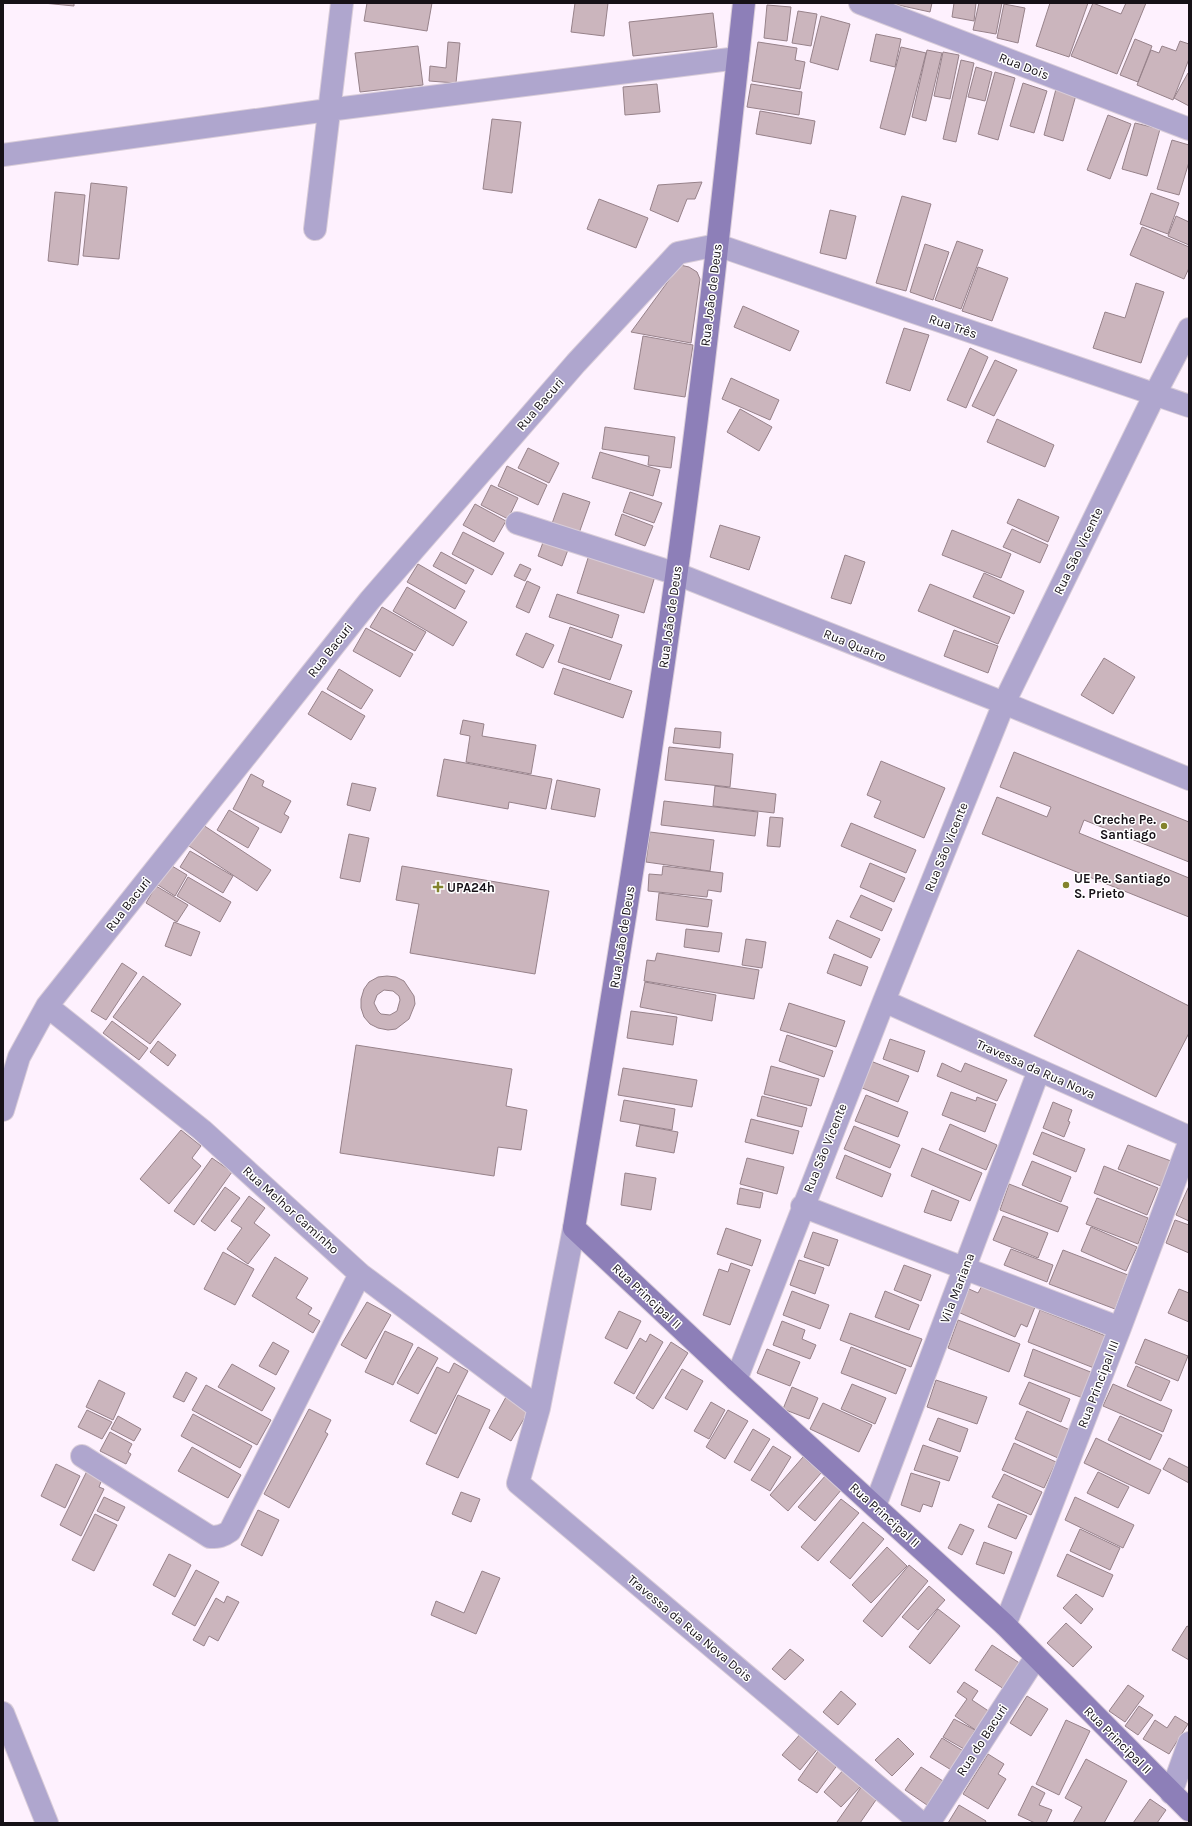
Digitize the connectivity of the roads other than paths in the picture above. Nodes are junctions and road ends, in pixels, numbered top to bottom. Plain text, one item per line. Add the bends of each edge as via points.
1 (342, 3) edge
2 (744, 3) edge
3 (860, 3) edge
4 (738, 58) junction
5 (328, 110) junction
6 (1189, 129) edge
7 (3, 155) edge
8 (315, 229) dead end
9 (717, 245) junction
10 (1189, 329) edge
11 (1155, 394) junction
12 (1189, 406) edge
13 (517, 523) dead end
14 (677, 574) junction
15 (1004, 703) junction
16 (1189, 779) edge
17 (884, 1000) junction
18 (47, 1006) junction
19 (1038, 1070) junction
20 (3, 1110) edge
21 (1189, 1137) edge
22 (1189, 1143) edge
23 (802, 1206) junction
24 (574, 1228) junction
25 (964, 1268) junction
26 (360, 1274) junction
27 (1120, 1328) junction
28 (736, 1380) junction
29 (539, 1408) junction
30 (82, 1456) dead end
31 (876, 1506) junction
32 (1004, 1624) junction
33 (1036, 1657) junction
34 (3, 1712) edge
35 (1189, 1743) edge
36 (1171, 1793) junction
37 (1189, 1810) edge
38 (47, 1823) edge
39 (921, 1823) edge
40 (929, 1823) edge

1 - 5 street
2 - 4 street, Rua João de Deus
3 - 6 street, Rua Dois
4 - 5 street
4 - 9 street, Rua João de Deus
5 - 7 street
5 - 8 street
9 - 11 street, Rua Três
9 - 14 street, Rua João de Deus
9 - 18 street, Rua Bacuri via 678,253 571,368 370,600
10 - 11 street, Rua São Vicente
11 - 12 street, Rua Três
11 - 15 street, Rua São Vicente
13 - 14 street, Rua Quatro
14 - 15 street, Rua Quatro
14 - 24 street, Rua João de Deus via 632,877
15 - 16 street, Rua Quatro
15 - 17 street, Rua São Vicente
17 - 19 street, Travessa da Rua Nova
17 - 23 street, Rua São Vicente
18 - 20 street, Rua Bacuri via 19,1057
18 - 26 street, Rua Melhor Caminho via 202,1130
19 - 21 street, Travessa da Rua Nova
19 - 25 street, Vila Mariana
22 - 27 street, Rua Principal III
23 - 25 street
23 - 28 street, Rua São Vicente
24 - 28 street, Rua Principal II
24 - 29 street
25 - 27 street
25 - 31 street, Vila Mariana
26 - 29 street, Rua Melhor Caminho
26 - 30 street via 230,1531 225,1535 210,1536
27 - 32 street, Rua Principal III
28 - 31 street, Rua Principal II
29 - 39 street, Travessa da Rua Nova Dois via 518,1483
31 - 32 street, Rua Principal II
32 - 33 street, Rua Principal II
33 - 36 street, Rua Principal II
33 - 40 street, Rua do Bacuri
34 - 38 street
35 - 36 street
36 - 37 street, Rua Principal II

